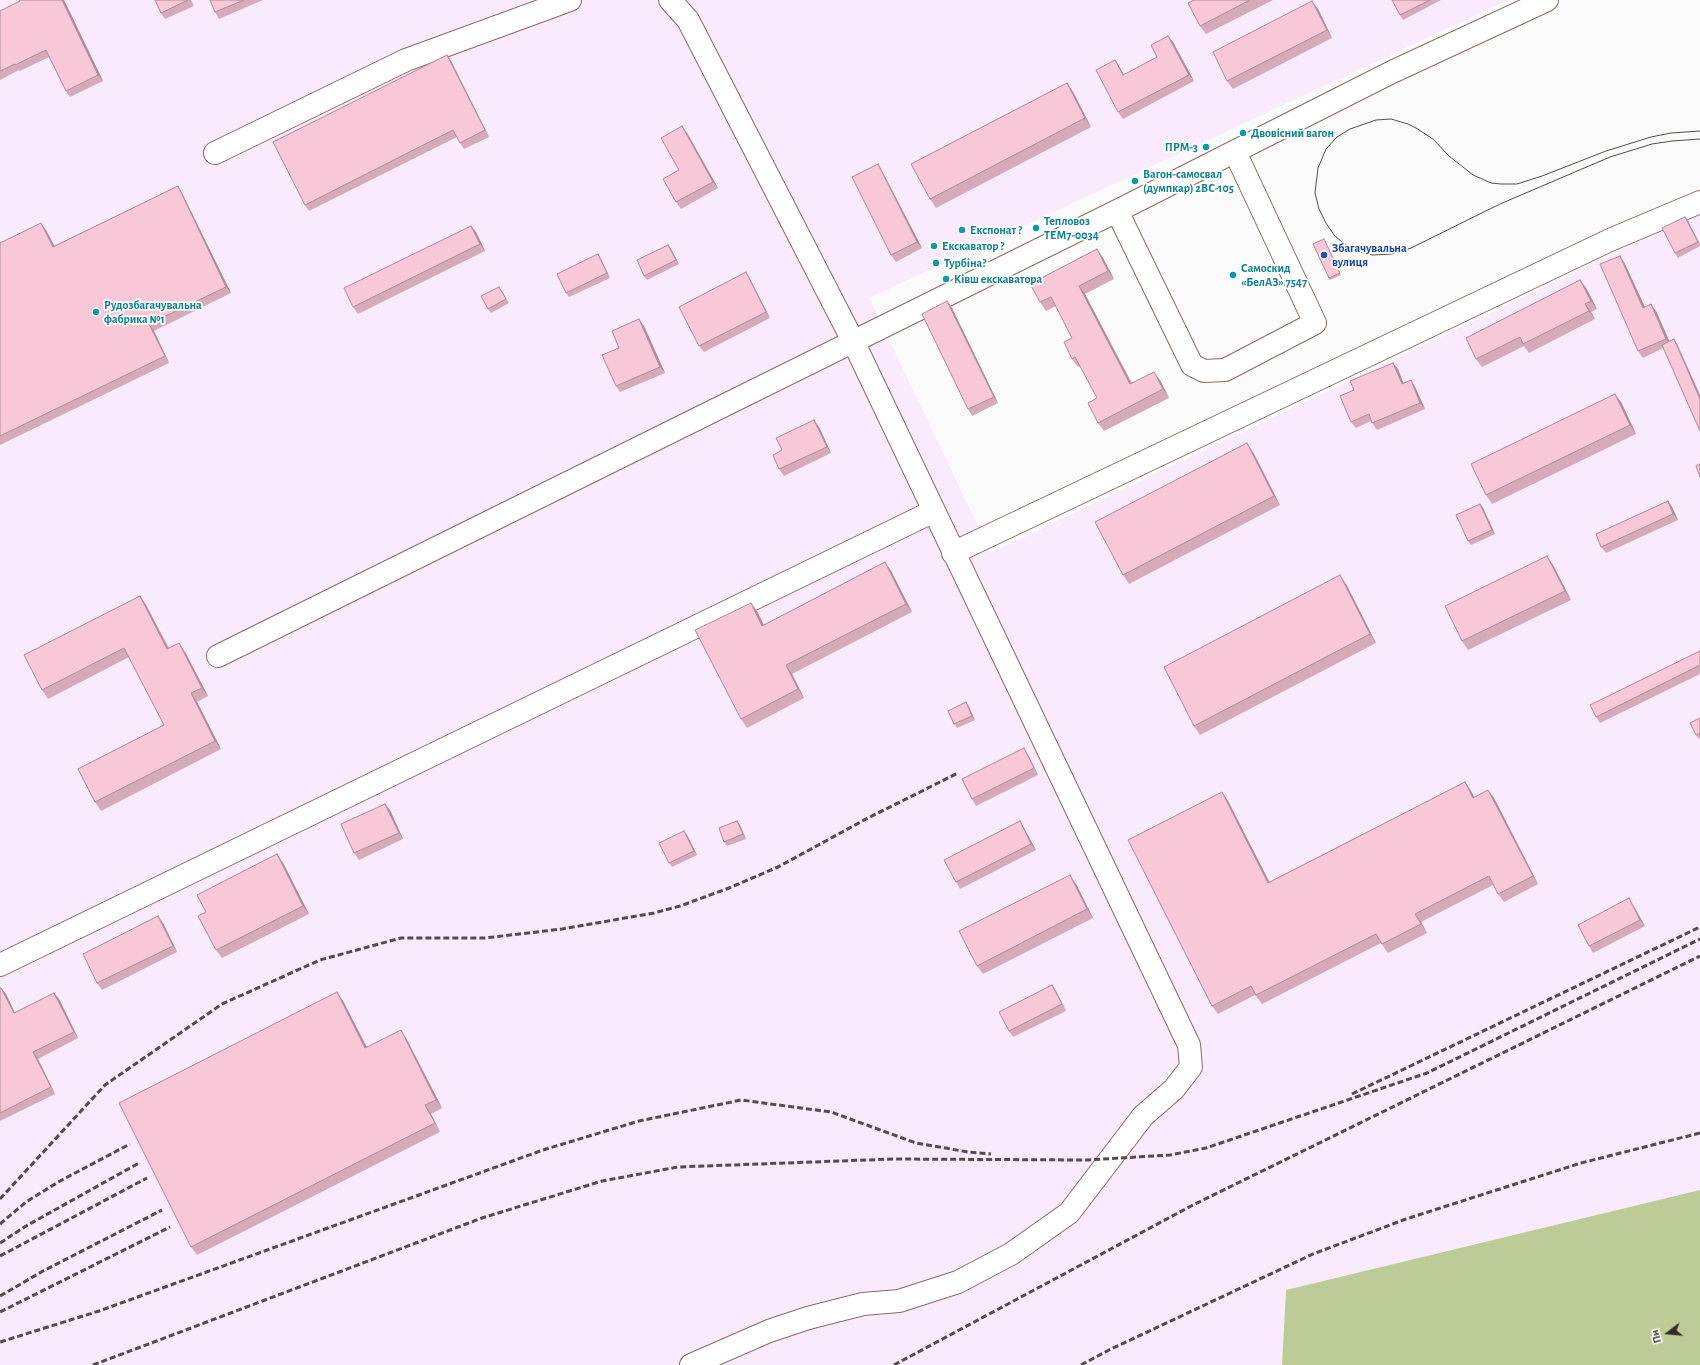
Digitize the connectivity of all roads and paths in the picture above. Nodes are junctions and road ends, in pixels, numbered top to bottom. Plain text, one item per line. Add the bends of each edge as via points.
1 (570, 0) edge
2 (670, 0) edge
3 (1548, 0) edge
4 (1235, 152) junction
5 (215, 153) dead end
6 (1700, 202) edge
7 (1117, 211) junction
8 (853, 341) junction
9 (934, 511) junction
10 (953, 553) junction
11 (218, 656) dead end
12 (0, 964) edge
13 (691, 1365) edge

1 - 5 lane via 406,60
2 - 8 lane via 688,20
3 - 4 lane via 1392,72
4 - 7 lane
4 - 7 lane via 1315,323 1225,370 1204,371 1192,365
6 - 10 lane via 1610,240
7 - 8 lane
8 - 9 lane
8 - 11 lane
9 - 10 lane
9 - 12 lane
10 - 13 lane via 1189,1045 1191,1067 1174,1089 1143,1116 1069,1213 1010,1254 958,1282 899,1300 863,1304 808,1318 769,1331

